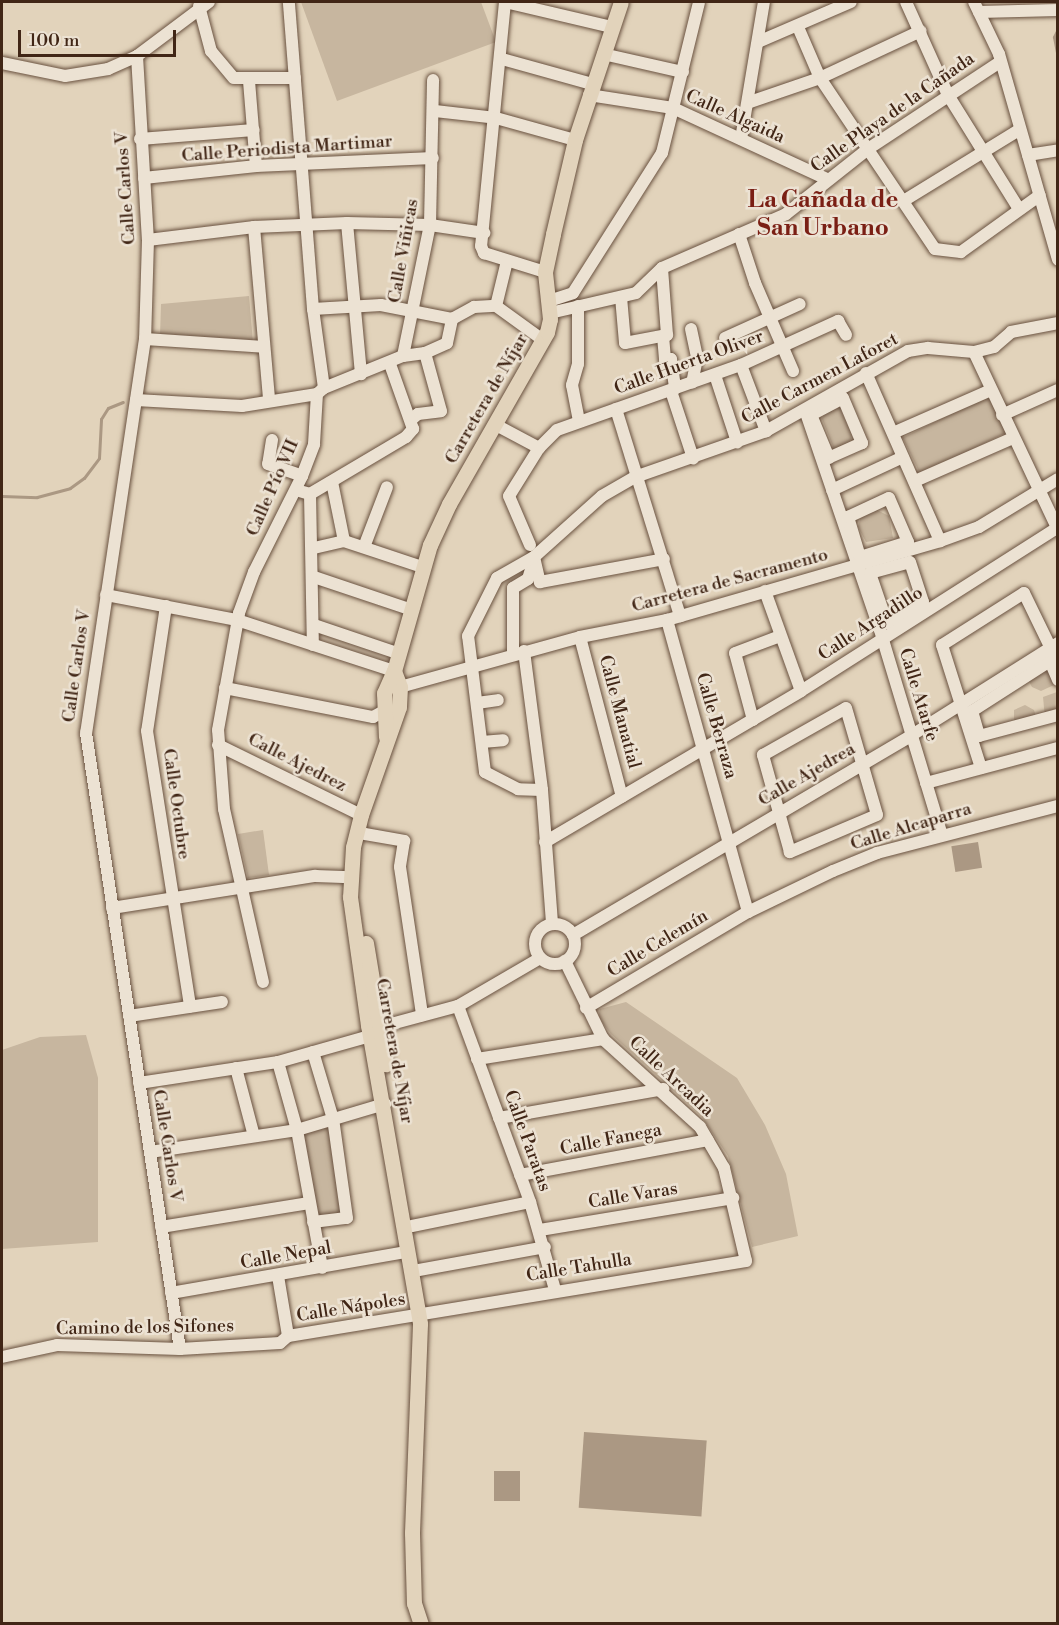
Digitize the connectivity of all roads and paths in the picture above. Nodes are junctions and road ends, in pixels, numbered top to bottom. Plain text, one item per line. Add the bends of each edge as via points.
1 (289, 2) edge
2 (505, 2) edge
3 (621, 2) edge
4 (699, 2) edge
5 (764, 2) edge
6 (851, 2) edge
7 (906, 2) edge
8 (204, 4) edge
9 (550, 6) edge
10 (976, 7) edge
11 (1058, 10) edge
12 (612, 27) junction
13 (798, 27) junction
14 (921, 31) junction
15 (758, 42) junction
16 (603, 54) junction
17 (137, 56) junction
18 (502, 59) junction
19 (1000, 62) junction
20 (2, 63) edge
21 (683, 72) junction
22 (295, 78) junction
23 (820, 78) junction
24 (434, 80) dead end
25 (249, 81) junction
26 (590, 90) junction
27 (948, 95) junction
28 (750, 102) junction
29 (673, 108) junction
30 (435, 111) junction
31 (496, 118) junction
32 (254, 129) junction
33 (1019, 130) junction
34 (140, 139) junction
35 (741, 139) junction
36 (575, 140) junction
37 (868, 149) junction
38 (1058, 150) edge
39 (983, 152) junction
40 (1028, 155) junction
41 (433, 158) junction
42 (303, 163) junction
43 (256, 166) junction
44 (144, 178) junction
45 (827, 179) junction
46 (1040, 195) junction
47 (905, 200) junction
48 (1019, 209) junction
49 (348, 223) junction
50 (306, 224) junction
51 (430, 225) junction
52 (254, 227) junction
53 (484, 233) junction
54 (739, 234) junction
55 (148, 240) junction
56 (1058, 260) edge
57 (507, 261) junction
58 (662, 268) junction
59 (545, 272) junction
60 (621, 297) junction
61 (800, 304) dead end
62 (496, 306) junction
63 (578, 306) junction
64 (354, 307) junction
65 (549, 307) junction
66 (313, 309) junction
67 (412, 310) junction
68 (452, 318) junction
69 (770, 318) junction
70 (1058, 323) edge
71 (691, 329) dead end
72 (846, 335) dead end
73 (663, 336) junction
74 (725, 338) dead end
75 (145, 339) junction
76 (543, 340) junction
77 (783, 346) junction
78 (264, 347) junction
79 (974, 352) junction
80 (424, 353) junction
81 (403, 356) junction
82 (390, 364) junction
83 (741, 365) junction
84 (793, 371) dead end
85 (866, 372) junction
86 (361, 374) junction
87 (716, 375) junction
88 (692, 383) junction
89 (673, 390) junction
90 (991, 390) junction
91 (1058, 390) edge
92 (320, 391) junction
93 (136, 400) junction
94 (269, 400) junction
95 (616, 410) junction
96 (805, 410) junction
97 (1002, 415) junction
98 (411, 420) junction
99 (579, 421) junction
100 (496, 425) junction
101 (766, 431) junction
102 (893, 434) junction
103 (1013, 438) junction
104 (272, 440) dead end
105 (737, 442) junction
106 (539, 448) junction
107 (903, 457) junction
108 (693, 458) junction
109 (829, 458) joint
110 (302, 476) junction
111 (635, 477) junction
112 (1058, 479) edge
113 (332, 482) junction
114 (915, 482) junction
115 (387, 487) dead end
116 (296, 490) junction
117 (832, 490) junction
118 (1038, 492) junction
119 (310, 494) junction
120 (1057, 529) edge
121 (344, 541) junction
122 (940, 541) junction
123 (530, 545) dead end
124 (364, 547) junction
125 (314, 548) junction
126 (534, 557) junction
127 (664, 558) junction
128 (858, 561) junction
129 (422, 567) junction
130 (314, 577) junction
131 (765, 591) junction
132 (106, 595) junction
133 (923, 602) joint
134 (166, 606) junction
135 (409, 609) junction
136 (680, 616) junction
137 (237, 620) junction
138 (668, 620) junction
139 (314, 625) junction
140 (780, 636) junction
141 (580, 637) junction
142 (882, 638) junction
143 (313, 645) junction
144 (1054, 646) edge
145 (398, 652) junction
146 (519, 653) junction
147 (1058, 663) edge
148 (473, 668) junction
149 (1058, 680) edge
150 (395, 682) junction
151 (225, 688) junction
152 (801, 691) junction
153 (498, 700) dead end
154 (477, 703) junction
155 (962, 704) junction
156 (388, 715) junction
157 (1058, 715) edge
158 (753, 720) junction
159 (912, 735) junction
160 (503, 740) dead end
161 (482, 742) junction
162 (218, 745) junction
163 (704, 748) junction
164 (1058, 748) edge
165 (862, 763) junction
166 (981, 768) junction
167 (926, 783) junction
168 (542, 790) junction
169 (371, 794) junction
170 (622, 797) junction
171 (1058, 806) edge
172 (777, 812) junction
173 (360, 815) junction
174 (365, 834) junction
175 (942, 835) junction
176 (730, 841) junction
177 (545, 842) junction
178 (350, 877) junction
179 (241, 887) junction
180 (171, 898) junction
181 (112, 908) junction
182 (748, 912) junction
183 (552, 924) junction
184 (573, 935) junction
185 (540, 958) junction
186 (565, 961) junction
187 (263, 982) dead end
188 (222, 1002) dead end
189 (458, 1006) junction
190 (190, 1007) junction
191 (586, 1008) junction
192 (129, 1016) junction
193 (422, 1016) junction
194 (375, 1031) junction
195 (603, 1039) junction
196 (313, 1052) junction
197 (477, 1059) junction
198 (278, 1062) junction
199 (236, 1068) junction
200 (139, 1083) junction
201 (663, 1089) junction
202 (385, 1104) junction
203 (499, 1118) junction
204 (333, 1119) junction
205 (297, 1130) junction
206 (254, 1136) junction
207 (708, 1140) junction
208 (150, 1152) junction
209 (520, 1175) junction
210 (733, 1198) junction
211 (530, 1202) junction
212 (309, 1203) junction
213 (313, 1222) junction
214 (412, 1226) junction
215 (161, 1227) junction
216 (540, 1230) junction
217 (545, 1247) junction
218 (406, 1252) junction
219 (746, 1261) joint
220 (322, 1268) junction
221 (418, 1270) junction
222 (278, 1276) junction
223 (555, 1290) junction
224 (171, 1293) junction
225 (419, 1316) junction
226 (288, 1336) junction
227 (180, 1349) junction
228 (2, 1356) edge
229 (414, 1603) junction
230 (406, 1623) edge
231 (421, 1623) edge

1 - 22 street, Calle Pío VII
2 - 9 street
2 - 18 street
3 - 12 main road, Carretera de Níjar
4 - 21 street
5 - 15 street
6 - 13 street
7 - 14 street
8 - 17 street
8 - 25 street via 211,51 234,78
9 - 12 street
10 - 11 street
10 - 19 street
12 - 16 main road, Carretera de Níjar
13 - 15 street
13 - 23 street
14 - 23 street
14 - 27 street
15 - 28 street
16 - 21 street
16 - 26 main road, Carretera de Níjar
17 - 20 street via 83,76 42,73
17 - 34 street, Calle Carlos V
18 - 26 street, Calle Algaida
18 - 31 street
19 - 27 street, Calle Playa de la Cañada
19 - 33 street
21 - 29 street
22 - 25 street
22 - 42 street, Calle Pío VII
23 - 28 street
23 - 37 street
24 - 30 street, Calle Viñicas
25 - 32 street
26 - 29 street, Calle Algaida
26 - 36 main road, Carretera de Níjar
27 - 37 street, Calle Playa de la Cañada
27 - 39 street
28 - 35 street
29 - 35 street, Calle Algaida
29 - 65 street via 662,153 573,293
30 - 31 street
30 - 41 street, Calle Viñicas
31 - 36 street
31 - 53 street
32 - 34 street
32 - 43 street
33 - 39 street
33 - 40 street
34 - 44 street, Calle Carlos V
35 - 45 street, Calle Algaida
36 - 59 main road, Carretera de Níjar
37 - 45 street, Calle Playa de la Cañada
37 - 47 street
38 - 40 street
39 - 47 street
39 - 48 street
40 - 46 street
41 - 42 street, Calle Periodista Martimar
41 - 51 street, Calle Viñicas
42 - 43 street, Calle Periodista Martimar
42 - 50 street, Calle Pío VII
43 - 44 street, Calle Periodista Martimar
44 - 55 street, Calle Carlos V
45 - 54 street, Calle Playa de la Cañada via 786,214
46 - 48 street
46 - 56 street
47 - 48 street via 935,249 961,252
49 - 50 street
49 - 51 street
49 - 64 street
50 - 52 street
50 - 66 street, Calle Pío VII
51 - 53 street
51 - 67 street, Calle Viñicas
52 - 55 street
52 - 78 street
53 - 57 street via 484,253
54 - 58 street, Calle Playa de la Cañada
54 - 69 street
55 - 75 street, Calle Carlos V
57 - 59 street
57 - 62 street
58 - 60 street, Calle Playa de la Cañada via 636,293
58 - 73 street via 667,335
59 - 65 main road, Carretera de Níjar
60 - 63 street, Calle Playa de la Cañada
60 - 73 street via 625,343
61 - 69 street
62 - 68 street via 474,307
62 - 76 street
63 - 65 street, Calle Playa de la Cañada
63 - 99 street via 578,364 572,385
64 - 66 street
64 - 67 street
64 - 86 street
65 - 76 main road, Carretera de Níjar
66 - 92 street, Calle Pío VII
67 - 68 street
67 - 81 street, Calle Viñicas
68 - 80 street via 447,344
69 - 74 street
69 - 77 street
70 - 79 street, Calle Carmen Laforet via 1011,332 994,347
71 - 88 street via 697,358
72 - 77 street, Calle Huerta Oliver via 838,321
73 - 89 street via 665,360 671,359
75 - 78 street
75 - 93 street, Calle Carlos V
76 - 100 main road, Carretera de Níjar
77 - 83 street, Calle Huerta Oliver
77 - 84 street
78 - 94 street
79 - 85 street, Calle Carmen Laforet via 928,348 908,351
79 - 90 street
80 - 81 street
80 - 98 street via 441,411 418,414
81 - 82 street
82 - 86 street
82 - 98 street
83 - 87 street, Calle Huerta Oliver
83 - 101 street
85 - 96 street, Calle Carmen Laforet
85 - 102 street
86 - 92 street
87 - 88 street, Calle Huerta Oliver
87 - 105 street
88 - 89 street, Calle Huerta Oliver
89 - 95 street, Calle Huerta Oliver
89 - 108 street
90 - 97 street
90 - 102 street
91 - 97 street
92 - 94 street
92 - 110 street, Calle Pío VII via 314,444
93 - 94 street via 227,406
93 - 132 street, Calle Carlos V
95 - 99 street, Calle Huerta Oliver
95 - 111 street
96 - 101 street, Calle Carmen Laforet
96 - 117 street
97 - 103 street
98 - 113 street via 412,429 406,437
99 - 106 street, Calle Huerta Oliver via 557,430
100 - 106 street
100 - 129 main road, Carretera de Níjar via 449,504
101 - 105 street, Calle Carmen Laforet
102 - 107 street
103 - 114 street
103 - 118 street
104 - 110 street via 268,464
105 - 108 street, Calle Carmen Laforet
106 - 123 street, Calle Huerta Oliver via 509,496
107 - 114 street
107 - 117 street
108 - 111 street, Calle Carmen Laforet
109 - 109 street via 862,443 843,398 811,415
110 - 116 street, Calle Pío VII
111 - 126 street, Calle Carmen Laforet via 602,496
111 - 127 street
112 - 118 street, Carretera de Sacramento
113 - 119 street
113 - 121 street
114 - 122 street
115 - 124 street
116 - 119 street
116 - 137 street, Calle Pío VII via 254,572
117 - 128 street
118 - 120 street
118 - 122 street, Carretera de Sacramento via 979,527
119 - 125 street
120 - 142 street, Calle Argadillo
121 - 124 street
121 - 125 street
122 - 128 street, Carretera de Sacramento
124 - 129 street
125 - 130 street
126 - 127 street via 540,582
126 - 146 street via 528,579 513,588
126 - 148 street via 497,578 469,630
127 - 136 street
128 - 128 street via 848,517 888,498 908,542
128 - 131 street, Carretera de Sacramento
128 - 142 street, Calle Atarfe
129 - 135 main road, Carretera de Níjar
130 - 135 street
130 - 139 street
131 - 136 street, Carretera de Sacramento
131 - 140 street
132 - 134 street
132 - 181 street, Calle Carlos V via 86,733
133 - 133 street via 910,562 870,573 887,623
134 - 137 street
134 - 180 street, Calle Octubre via 147,731
135 - 145 main road, Carretera de Níjar
136 - 138 street, Carretera de Sacramento
137 - 143 street
137 - 151 street, Calle Pío VII
138 - 141 street, Carretera de Sacramento
138 - 163 street, Calle Berraza
139 - 143 street
139 - 145 street
140 - 152 street
140 - 158 street via 735,653
141 - 146 street, Carretera de Sacramento
141 - 170 street, Calle Manatial
142 - 152 street, Calle Argadillo
142 - 159 street, Calle Atarfe
143 - 150 street
144 - 147 street
144 - 155 street, Calle Ajedrea
144 - 155 street via 1024,593 942,645
145 - 150 main road, Carretera de Níjar
146 - 148 street, Carretera de Sacramento
146 - 168 street
148 - 150 street, Carretera de Sacramento
148 - 154 street
149 - 157 street via 1050,661 972,711 979,736
150 - 156 main road, Carretera de Níjar
151 - 156 street via 373,717
151 - 162 street, Calle Pío VII
152 - 158 street, Calle Argadillo
153 - 154 street
154 - 161 street
155 - 159 street, Calle Ajedrea
155 - 166 street
156 - 169 main road, Carretera de Níjar
158 - 163 street, Calle Argadillo
159 - 165 street, Calle Ajedrea
159 - 167 street, Calle Atarfe
160 - 161 street
161 - 168 street via 485,772 519,789
162 - 173 street, Calle Ajedrez
162 - 179 street, Calle Pío VII via 224,809
163 - 170 street, Calle Argadillo
163 - 176 street, Calle Berraza
164 - 166 street
165 - 172 street, Calle Ajedrea
165 - 172 street via 877,815 790,852
165 - 172 street via 846,708 763,756
166 - 167 street
167 - 175 street, Calle Atarfe
168 - 177 street
169 - 173 main road, Carretera de Níjar
169 - 174 main road, Carretera de Níjar
170 - 177 street, Calle Argadillo
171 - 175 street, Calle Alcaparra
172 - 176 street, Calle Ajedrea
173 - 178 main road, Carretera de Níjar
174 - 193 street via 404,841 400,867
174 - 194 main road, Carretera de Níjar via 359,900
175 - 182 street, Calle Alcaparra via 877,853
176 - 182 street, Calle Berraza
176 - 184 street, Calle Ajedrea
177 - 183 street
178 - 179 street via 315,876
178 - 194 main road, Carretera de Níjar via 352,918
179 - 180 street
179 - 187 street, Calle Pío VII
180 - 181 street
180 - 190 street, Calle Octubre
181 - 192 street, Calle Carlos V
182 - 191 street, Calle Celemín
183 - 184 street via 564,926
183 - 185 street via 536,937
184 - 186 street via 575,947
185 - 186 street via 552,964
185 - 189 street
186 - 191 street, Calle Arcadia
188 - 190 street
189 - 193 street
189 - 197 street, Calle Paratas
190 - 192 street
191 - 195 street, Calle Arcadia
192 - 200 street, Calle Carlos V
193 - 194 street
194 - 196 street
194 - 202 main road, Carretera de Níjar
194 - 214 main road, Carretera de Níjar
195 - 197 street
195 - 201 street, Calle Arcadia
196 - 198 street
196 - 204 street
197 - 203 street, Calle Paratas
198 - 199 street
198 - 205 street
199 - 200 street
199 - 206 street
200 - 208 street, Calle Carlos V
201 - 203 street
201 - 207 street, Calle Arcadia via 700,1126
202 - 204 street
202 - 218 main road, Carretera de Níjar
203 - 209 street, Calle Paratas
204 - 205 street
204 - 213 street via 347,1218
205 - 206 street
205 - 212 street
206 - 208 street
207 - 209 street, Calle Fanega
207 - 210 street, Calle Arcadia via 724,1168
208 - 215 street, Calle Carlos V
209 - 211 street, Calle Paratas
210 - 216 street, Calle Varas
210 - 219 street, Calle Arcadia
211 - 214 street
211 - 216 street, Calle Paratas
212 - 213 street
212 - 215 street
213 - 220 street
214 - 221 main road, Carretera de Níjar
215 - 224 street, Calle Carlos V
216 - 217 street, Calle Paratas
217 - 221 street
217 - 223 street, Calle Paratas
218 - 220 street, Calle Nepal
218 - 225 main road, Carretera de Níjar
219 - 223 street, Calle Tahulla
220 - 222 street, Calle Nepal
221 - 225 main road, Carretera de Níjar
222 - 224 street, Calle Nepal
222 - 226 street
223 - 225 street, Calle Tahulla
224 - 227 street, Calle Carlos V
225 - 226 street, Calle Nápoles
225 - 229 main road, Carretera de Níjar
226 - 227 street, Camino de los Sifones via 280,1342
227 - 228 street, Camino de los Sifones via 57,1345
229 - 230 main road, Carretera de Níjar
229 - 231 main road, Carretera de Níjar

